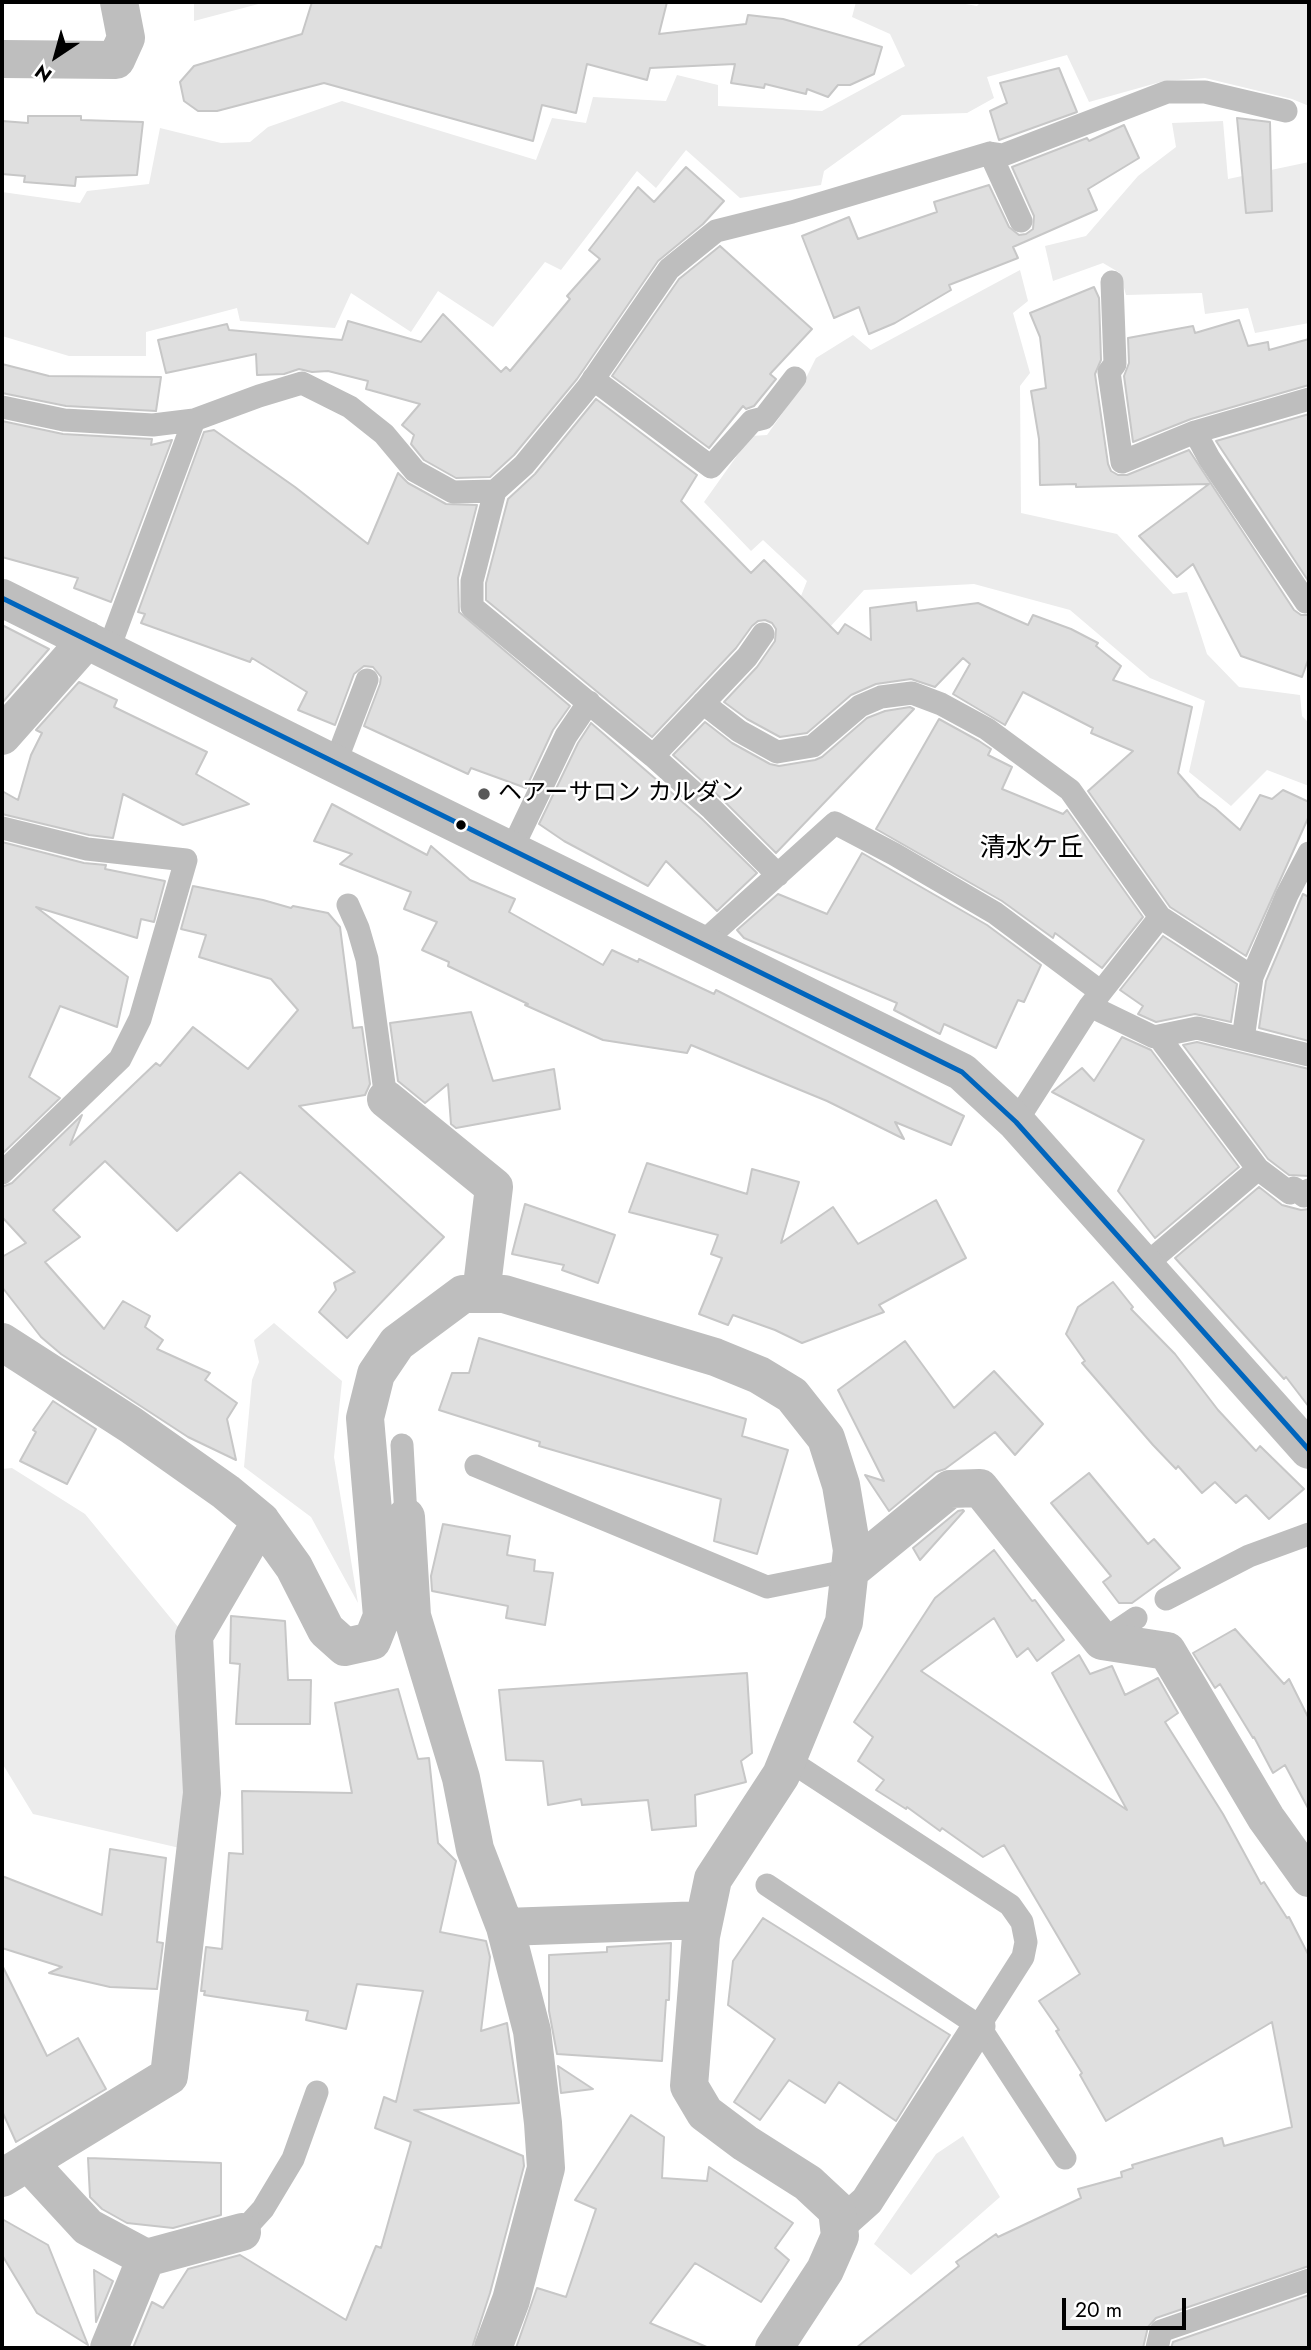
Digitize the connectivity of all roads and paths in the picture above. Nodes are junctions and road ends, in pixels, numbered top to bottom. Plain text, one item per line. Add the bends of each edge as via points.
1 (119, 2) edge
2 (2, 59) edge
3 (1286, 111) dead end
4 (990, 153) junction
5 (1021, 221) dead end
6 (1112, 282) dead end
7 (795, 378) dead end
8 (593, 379) junction
9 (1309, 399) edge
10 (2, 407) edge
11 (194, 419) junction
12 (1195, 432) junction
13 (495, 491) junction
14 (2, 598) edge
15 (1307, 602) dead end
16 (763, 634) dead end
17 (97, 645) junction
18 (367, 680) dead end
19 (589, 702) junction
20 (703, 702) junction
21 (2, 736) edge
22 (653, 756) junction
23 (335, 764) junction
24 (2, 828) edge
25 (511, 851) junction
26 (1309, 853) edge
27 (778, 876) junction
28 (348, 905) dead end
29 (1160, 917) junction
30 (702, 943) junction
31 (1252, 977) junction
32 (1095, 999) junction
33 (1158, 1037) junction
34 (1242, 1039) junction
35 (1309, 1055) edge
36 (386, 1099) joint
37 (1016, 1122) junction
38 (1258, 1169) junction
39 (2, 1173) edge
40 (1309, 1190) edge
41 (1144, 1266) junction
42 (481, 1294) junction
43 (2, 1342) edge
44 (402, 1445) dead end
45 (1309, 1450) edge
46 (475, 1466) dead end
47 (406, 1517) joint
48 (261, 1521) junction
49 (1309, 1534) edge
50 (850, 1570) junction
51 (1166, 1599) dead end
52 (1136, 1618) dead end
53 (1102, 1641) junction
54 (787, 1759) junction
55 (1309, 1878) edge
56 (767, 1885) dead end
57 (704, 1920) junction
58 (505, 1927) junction
59 (979, 2026) junction
60 (317, 2092) dead end
61 (1065, 2158) dead end
62 (10, 2168) edge
63 (839, 2226) junction
64 (242, 2232) joint
65 (146, 2258) junction
66 (1309, 2280) edge
67 (109, 2348) edge
68 (493, 2348) edge
69 (774, 2348) edge
70 (1157, 2348) edge

1 - 2 street via 126,38 116,60
3 - 4 lane via 1205,92 1167,92 1003,155
4 - 5 lane
4 - 8 lane via 716,231 670,269
6 - 12 lane via 1115,365 1109,372 1122,462
7 - 8 lane via 764,418 752,421 711,467
8 - 13 lane via 524,465
9 - 12 lane
10 - 11 lane via 64,420 153,425
11 - 13 lane via 302,383 350,408 384,435 415,471 453,492
11 - 17 lane
12 - 15 lane
13 - 19 lane via 472,581 472,607
14 - 17 street
16 - 20 lane
17 - 21 street
17 - 23 street
18 - 23 lane
19 - 22 lane
19 - 25 lane via 566,736
20 - 22 lane
20 - 29 lane via 739,731 777,752 813,746 860,706 881,697 912,693 941,704 987,729 1070,790
22 - 27 lane
23 - 25 street
24 - 39 lane via 87,849 186,860 140,1019 120,1059
25 - 30 street
26 - 31 lane
27 - 30 lane
27 - 32 lane via 835,823 995,913
28 - 36 lane via 367,959
29 - 31 lane
29 - 32 lane
30 - 37 street via 962,1072
31 - 34 lane
32 - 33 lane
32 - 37 lane
33 - 34 lane via 1197,1028
33 - 38 lane
34 - 35 lane
36 - 42 street via 494,1187
37 - 41 street
38 - 40 lane via 1290,1193 1294,1188 1304,1196
38 - 41 lane
41 - 45 street
42 - 48 street via 463,1294 397,1343 385,1386 365,1418 382,1616 372,1641 345,1647 326,1630 294,1567
42 - 50 street via 504,1294 715,1357 792,1395 826,1438 841,1485 852,1550
43 - 48 street via 131,1425
44 - 47 lane
46 - 50 lane via 767,1587
47 - 58 street via 412,1616 461,1778 475,1849
48 - 62 street via 194,1636 202,1793 169,2076
49 - 51 lane via 1249,1556
50 - 53 street via 950,1489 980,1488
50 - 54 street via 844,1622
52 - 53 lane
53 - 55 street via 1167,1651 1266,1818
54 - 57 street via 713,1879
54 - 59 lane via 1010,1905 1022,1922 1023,1957
56 - 59 lane
57 - 58 street
57 - 63 street via 689,2086 705,2113 808,2183 837,2210
58 - 68 street via 532,2031 546,2168 511,2300
59 - 61 lane
59 - 63 street via 867,2201
60 - 64 lane via 293,2159
62 - 65 street via 88,2227
63 - 69 street via 840,2236 825,2270
64 - 65 street
65 - 67 street
66 - 70 lane via 1161,2330

